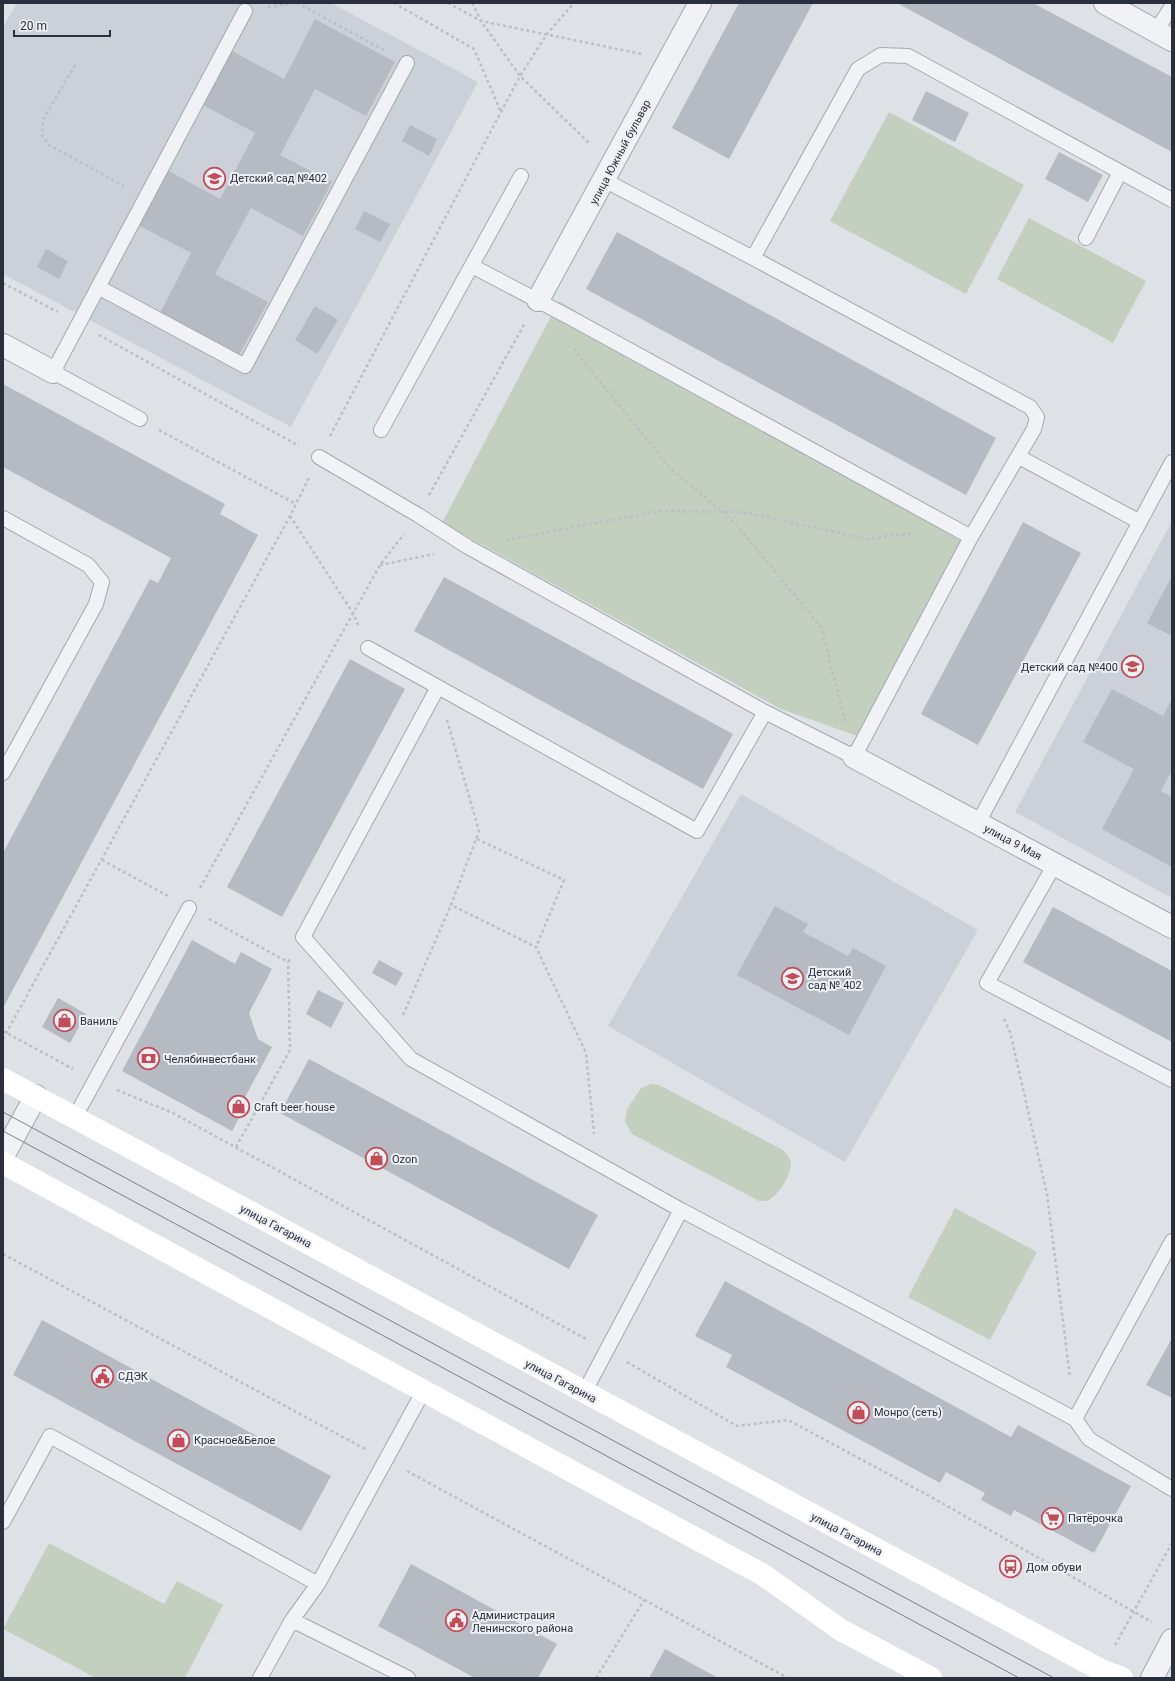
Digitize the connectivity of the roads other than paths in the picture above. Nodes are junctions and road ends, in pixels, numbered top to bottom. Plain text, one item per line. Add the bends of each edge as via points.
1 (700, 3) edge
2 (1105, 3) edge
3 (1168, 5) edge
4 (245, 11) dead end
5 (1164, 36) edge
6 (407, 63) road end
7 (1120, 172) junction
8 (608, 173) junction
9 (521, 176) dead end
10 (1172, 200) edge
11 (1086, 238) dead end
12 (753, 258) junction
13 (472, 266) junction
14 (98, 287) junction
15 (538, 300) junction
16 (3, 345) edge
17 (52, 372) junction
18 (140, 419) road end
19 (381, 430) dead end
20 (1019, 457) junction
21 (319, 458) road end
22 (1172, 462) edge
23 (3, 518) edge
24 (1140, 522) junction
25 (971, 537) junction
26 (368, 648) road end
27 (438, 687) junction
28 (765, 712) junction
29 (854, 757) junction
30 (3, 774) edge
31 (978, 823) junction
32 (1055, 864) junction
33 (190, 908) road end
34 (1172, 927) edge
35 (3, 1079) edge
36 (1172, 1080) edge
37 (36, 1096) junction
38 (75, 1117) junction
39 (3, 1156) edge
40 (3, 1163) edge
41 (681, 1210) junction
42 (1172, 1241) edge
43 (424, 1390) junction
44 (584, 1393) junction
45 (1075, 1419) junction
46 (1172, 1489) edge
47 (3, 1522) edge
48 (318, 1584) junction
49 (292, 1620) junction
50 (1172, 1640) edge
51 (260, 1678) edge
52 (408, 1678) edge
53 (931, 1678) edge
54 (1122, 1678) edge
55 (1152, 1678) edge

1 - 8 street, улица Южный бульвар
2 - 5 street
3 - 5 lane
4 - 14 lane
6 - 14 lane via 245,366
7 - 10 lane
7 - 11 lane
7 - 12 lane via 908,56 881,55 858,69
8 - 12 lane
8 - 15 street, улица Южный бульвар
9 - 13 lane
12 - 20 lane via 1030,407 1037,416 1034,429
13 - 15 lane
13 - 19 lane
14 - 17 lane
15 - 25 lane
16 - 17 street
17 - 18 lane
20 - 24 lane
20 - 25 lane
21 - 28 lane via 468,547
22 - 24 lane
23 - 30 lane via 88,565 102,582 96,604
24 - 31 lane
25 - 29 lane
26 - 27 lane
27 - 28 lane via 697,831
27 - 41 lane via 303,937 411,1059
28 - 29 lane
29 - 31 street, улица 9 Мая
31 - 32 street, улица 9 Мая
32 - 34 street, улица 9 Мая
32 - 36 lane via 987,983
33 - 38 lane
35 - 37 main road, улица Гагарина
37 - 38 main road, улица Гагарина
37 - 39 street
38 - 44 main road, улица Гагарина
40 - 43 main road
41 - 44 lane
41 - 45 lane
42 - 45 lane
43 - 48 lane
43 - 53 main road via 762,1574 841,1630
44 - 54 main road, улица Гагарина via 1101,1670
45 - 46 lane via 1089,1439
47 - 48 lane via 50,1436
48 - 49 lane
49 - 51 lane
49 - 52 lane
50 - 55 street

